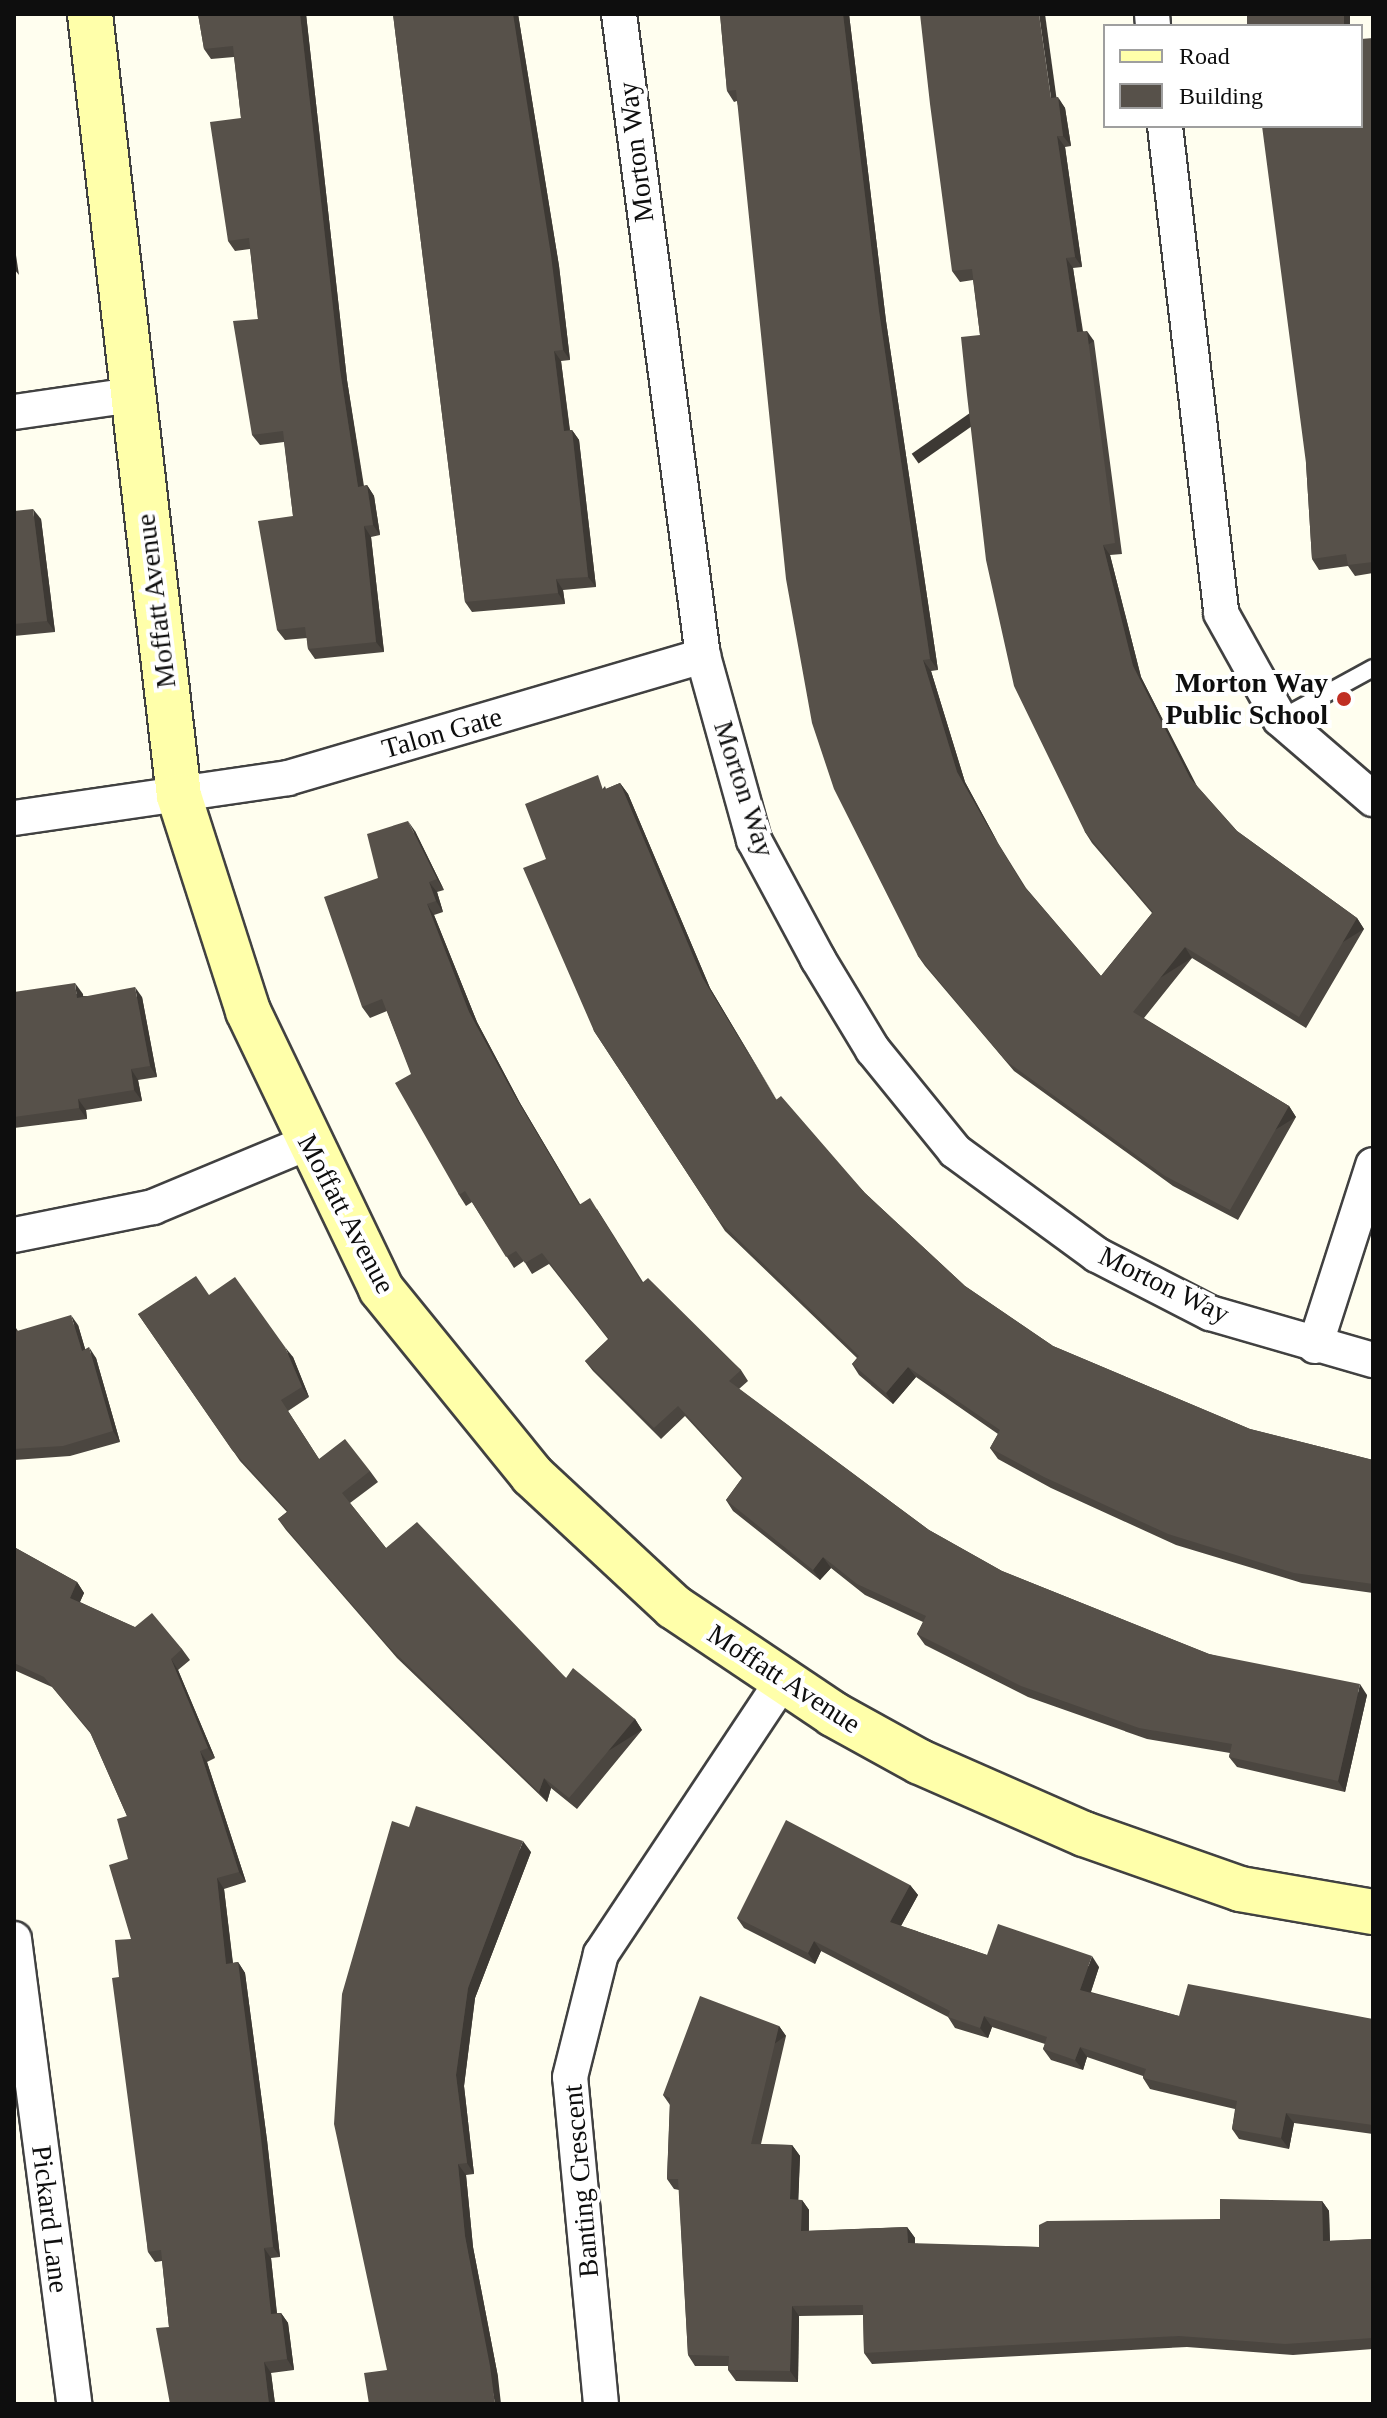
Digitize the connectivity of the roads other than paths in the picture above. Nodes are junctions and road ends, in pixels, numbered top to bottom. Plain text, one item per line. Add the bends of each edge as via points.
1 (90, 14) edge
2 (619, 14) edge
3 (1165, 128) edge
4 (132, 395) junction
5 (14, 412) edge
6 (703, 656) junction
7 (1373, 668) edge
8 (1280, 719) junction
9 (179, 796) junction
10 (1373, 799) edge
11 (14, 818) edge
12 (307, 1143) junction
13 (1373, 1165) edge
14 (14, 1235) edge
15 (1315, 1346) junction
16 (1373, 1360) edge
17 (783, 1680) junction
18 (1373, 1912) edge
19 (14, 1939) edge
20 (74, 2404) edge
21 (601, 2404) edge

1 - 4 street, Moffatt Avenue
2 - 6 street, Morton Way
3 - 8 street via 1221,613
4 - 5 street
4 - 9 street, Moffatt Avenue
6 - 9 street, Talon Gate via 288,778
6 - 15 street, Morton Way via 754,840 873,1050 955,1151 1097,1255 1210,1313
7 - 8 lane
8 - 10 street
9 - 11 street, Talon Gate
9 - 12 street, Moffatt Avenue via 248,1011
12 - 14 street via 153,1207
12 - 17 street, Moffatt Avenue via 381,1289 532,1475 674,1607
13 - 15 street
15 - 16 street, Morton Way
17 - 18 street, Moffatt Avenue via 920,1762 1084,1834 1240,1889
17 - 21 street, Banting Crescent via 601,1954 570,2077
19 - 20 street, Pickard Lane

